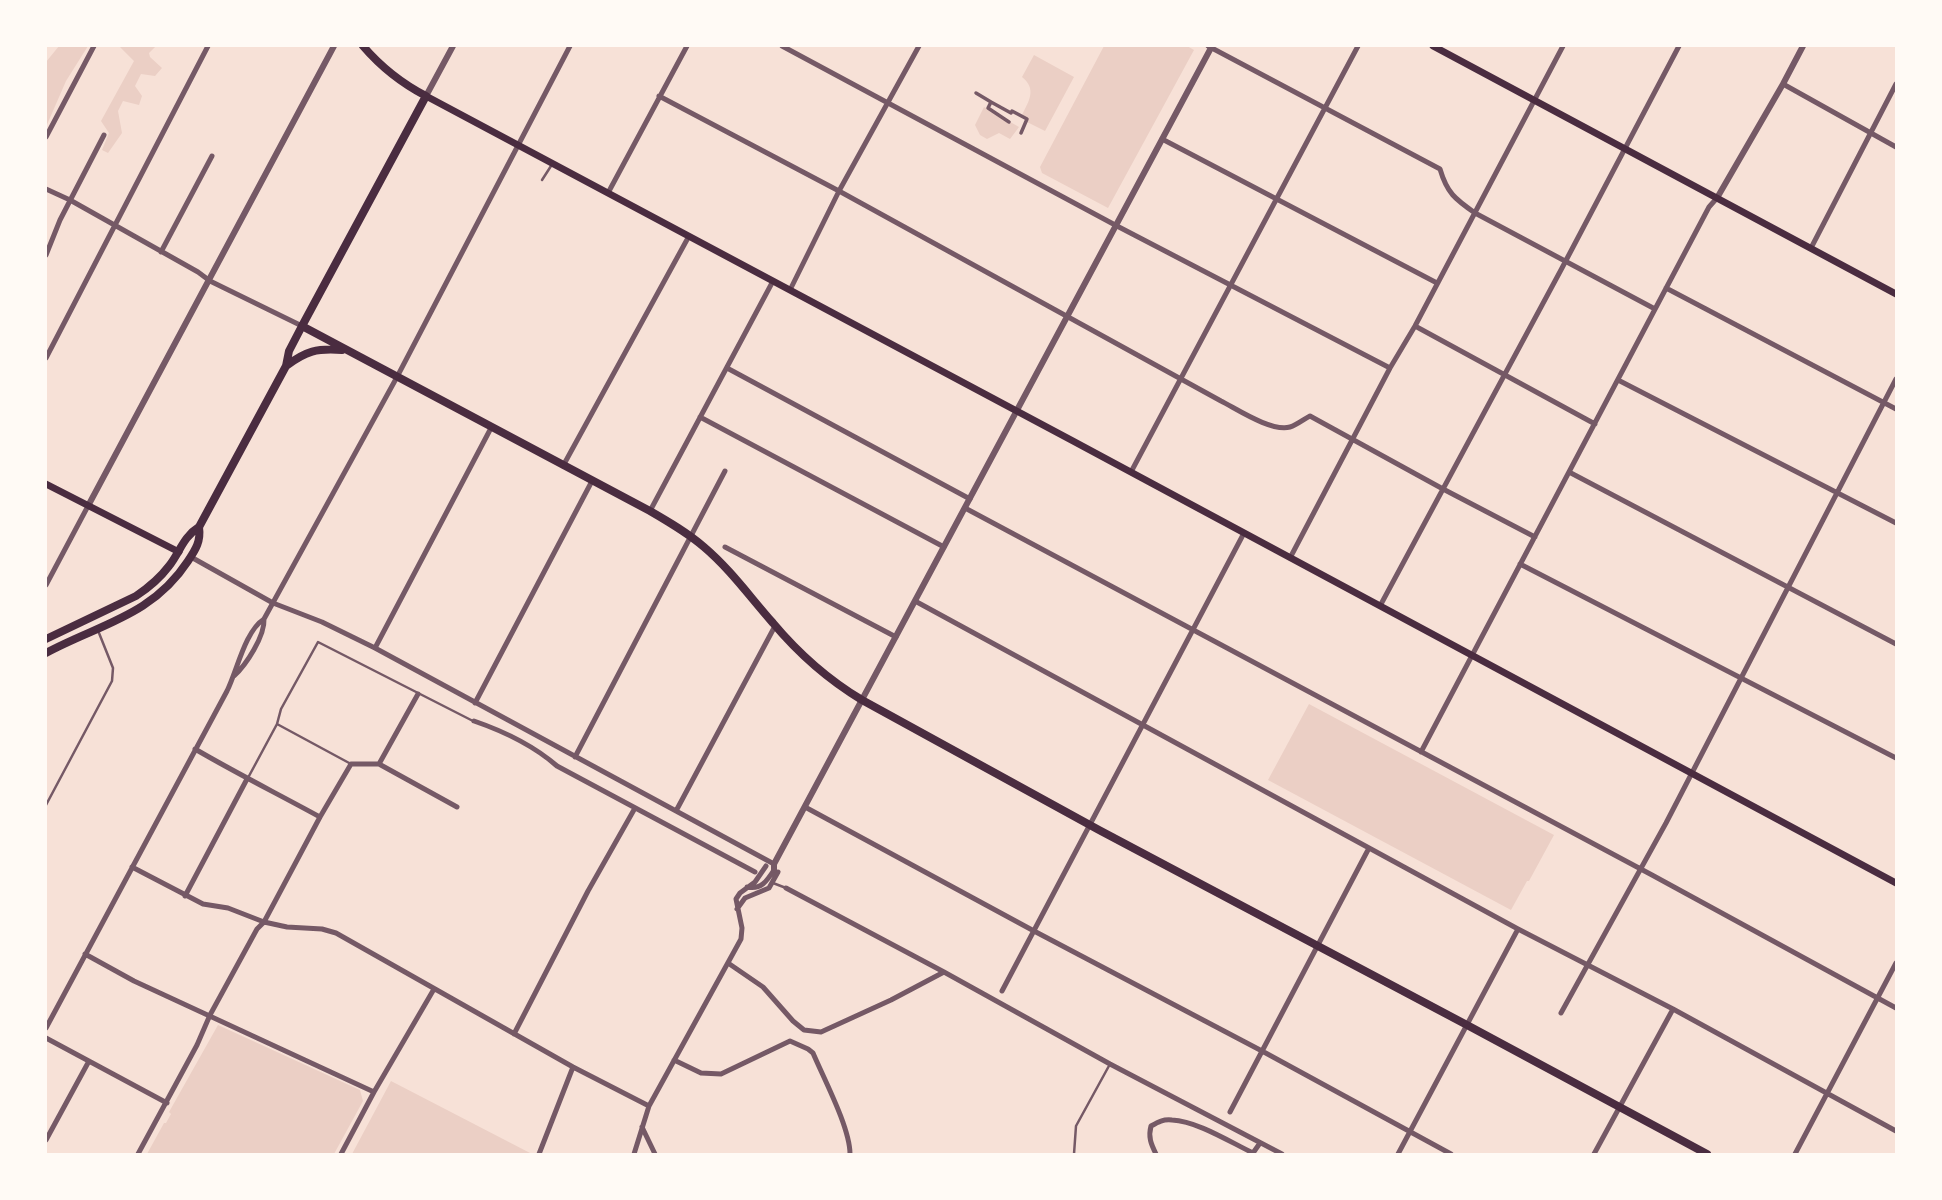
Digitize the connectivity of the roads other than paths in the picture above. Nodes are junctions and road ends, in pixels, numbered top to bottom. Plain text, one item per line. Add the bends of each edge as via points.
1 (93, 46) edge
2 (208, 46) edge
3 (333, 46) edge
4 (363, 46) edge
5 (453, 46) edge
6 (570, 46) edge
7 (687, 46) edge
8 (782, 46) edge
9 (919, 46) edge
10 (1211, 46) edge
11 (1359, 46) edge
12 (1433, 46) edge
13 (1563, 46) edge
14 (1679, 46) edge
15 (1803, 46) edge
16 (1444, 48) edge
17 (1783, 83) junction
18 (1896, 84) edge
19 (976, 93) dead end
20 (426, 96) junction
21 (659, 96) junction
22 (1533, 99) junction
23 (991, 102) junction
24 (888, 103) junction
25 (1325, 108) junction
26 (1011, 113) junction
27 (1021, 133) dead end
28 (1871, 133) junction
29 (104, 135) dead end
30 (46, 137) edge
31 (1162, 139) junction
32 (518, 145) junction
33 (1896, 147) edge
34 (1624, 148) junction
35 (212, 156) dead end
36 (552, 163) junction
37 (542, 180) dead end
38 (46, 189) edge
39 (839, 191) junction
40 (608, 193) junction
41 (1717, 198) junction
42 (70, 200) junction
43 (1276, 200) junction
44 (1475, 213) junction
45 (1116, 226) junction
46 (115, 227) junction
47 (689, 236) junction
48 (1811, 248) junction
49 (162, 252) junction
50 (46, 255) edge
51 (1566, 261) junction
52 (210, 281) junction
53 (773, 281) junction
54 (1437, 283) junction
55 (1231, 286) junction
56 (1666, 288) junction
57 (790, 290) junction
58 (1896, 294) edge
59 (1655, 309) junction
60 (1068, 316) junction
61 (302, 326) junction
62 (1415, 326) junction
63 (348, 351) junction
64 (46, 358) edge
65 (286, 366) junction
66 (727, 368) junction
67 (1390, 369) junction
68 (1505, 374) junction
69 (397, 377) junction
70 (1896, 379) edge
71 (1182, 380) junction
72 (1618, 380) junction
73 (1884, 403) junction
74 (1896, 409) edge
75 (1017, 411) junction
76 (700, 417) junction
77 (1595, 424) junction
78 (491, 428) junction
79 (1353, 439) junction
80 (563, 466) junction
81 (725, 471) dead end
82 (1131, 472) junction
83 (1569, 472) junction
84 (592, 481) junction
85 (46, 484) edge
86 (1443, 489) junction
87 (1837, 493) junction
88 (970, 499) junction
89 (88, 506) junction
90 (965, 508) junction
91 (650, 511) junction
92 (1896, 523) edge
93 (199, 527) junction
94 (1244, 533) junction
95 (691, 536) junction
96 (1535, 537) junction
97 (725, 547) dead end
98 (944, 547) junction
99 (179, 552) junction
100 (191, 557) junction
101 (1290, 558) junction
102 (1520, 564) junction
103 (46, 584) edge
104 (1788, 587) junction
105 (915, 601) junction
106 (273, 603) junction
107 (1380, 606) junction
108 (775, 626) junction
109 (97, 630) junction
110 (1193, 630) junction
111 (896, 637) junction
112 (46, 639) edge
113 (1896, 644) edge
114 (375, 648) junction
115 (46, 653) edge
116 (1472, 656) junction
117 (1741, 678) junction
118 (418, 694) junction
119 (862, 701) junction
120 (475, 703) junction
121 (474, 721) joint
122 (277, 724) junction
123 (1143, 725) junction
124 (195, 749) junction
125 (1421, 752) junction
126 (575, 757) junction
127 (1896, 758) edge
128 (351, 764) junction
129 (379, 764) junction
130 (1692, 774) junction
131 (247, 779) junction
132 (46, 805) edge
133 (457, 807) dead end
134 (805, 807) junction
135 (635, 808) junction
136 (676, 811) junction
137 (320, 817) junction
138 (1090, 825) junction
139 (1369, 848) junction
140 (766, 866) joint
141 (132, 867) junction
142 (775, 869) junction
143 (1641, 869) junction
144 (757, 874) junction
145 (770, 881) junction
146 (1896, 883) edge
147 (747, 887) junction
148 (786, 888) joint
149 (185, 896) junction
150 (737, 909) junction
151 (264, 922) junction
152 (1518, 929) junction
153 (1034, 931) junction
154 (1318, 947) junction
155 (85, 954) junction
156 (728, 963) junction
157 (1896, 963) edge
158 (1589, 965) junction
159 (944, 972) junction
160 (434, 989) junction
161 (1002, 991) dead end
162 (1877, 998) junction
163 (1896, 1008) edge
164 (1673, 1009) junction
165 (1561, 1013) dead end
166 (210, 1015) junction
167 (1467, 1025) junction
168 (46, 1028) edge
169 (514, 1034) junction
170 (46, 1038) edge
171 (1262, 1051) junction
172 (674, 1060) junction
173 (89, 1061) junction
174 (1110, 1064) junction
175 (573, 1067) junction
176 (374, 1092) junction
177 (1827, 1094) junction
178 (167, 1103) junction
179 (649, 1106) junction
180 (1620, 1108) junction
181 (1230, 1112) dead end
182 (642, 1127) junction
183 (1896, 1131) edge
184 (1410, 1133) junction
185 (46, 1140) edge
186 (1260, 1143) junction
187 (138, 1154) edge
188 (341, 1154) edge
189 (540, 1154) edge
190 (634, 1154) edge
191 (655, 1154) edge
192 (850, 1154) edge
193 (1074, 1154) edge
194 (1156, 1154) edge
195 (1282, 1154) edge
196 (1398, 1154) edge
197 (1451, 1154) edge
198 (1594, 1154) edge
199 (1707, 1154) edge
200 (1795, 1154) edge

1 - 30 street
2 - 46 street
3 - 52 street
4 - 20 main road via 384,68
5 - 20 street
6 - 32 street
7 - 21 street
8 - 24 street
9 - 24 street
10 - 25 street
10 - 31 street
11 - 25 street
12 - 16 main road
13 - 22 street
14 - 34 street
15 - 17 street
16 - 22 main road
17 - 28 street
17 - 41 street
18 - 28 street
19 - 23 street
20 - 32 main road
20 - 61 main road
21 - 39 street
21 - 40 street
22 - 34 main road
22 - 44 street
23 - 26 street
23 - 26 street via 988,108 1008,120
24 - 39 street
24 - 45 street
25 - 43 street
25 - 44 street via 1440,169 1453,197
26 - 27 street via 1027,119
28 - 33 street
28 - 48 street
29 - 42 street
31 - 43 street
31 - 45 street
32 - 36 main road
32 - 69 street
34 - 41 main road
34 - 51 street
35 - 49 street
36 - 37 lane
36 - 40 main road
38 - 42 street
39 - 57 street
39 - 60 street
40 - 47 main road
41 - 48 main road
41 - 56 street
42 - 46 street
42 - 50 street
43 - 54 street
43 - 55 street
44 - 51 street
44 - 54 street
45 - 55 street
45 - 60 street
46 - 49 street
46 - 64 street
47 - 53 main road
47 - 80 street
48 - 58 main road
49 - 52 street
51 - 59 street
51 - 68 street
52 - 61 street
52 - 89 street
53 - 57 main road
53 - 66 street
54 - 62 street
55 - 67 street
55 - 71 street
56 - 59 street
56 - 73 street
57 - 75 main road
59 - 72 street
60 - 71 street
60 - 75 street
61 - 63 main road
61 - 65 main road
62 - 67 street
62 - 68 street
63 - 65 main road via 314,350
63 - 69 main road
65 - 93 main road
66 - 76 street
66 - 88 street
67 - 79 street
68 - 77 street
68 - 86 street
69 - 78 main road
69 - 106 street
70 - 73 street
71 - 79 street via 1274,426 1291,426 1310,416
71 - 82 street
72 - 77 street
72 - 87 street
73 - 74 street
73 - 87 street
75 - 82 main road
75 - 88 street
76 - 91 street
76 - 98 street
77 - 83 street
78 - 80 main road
78 - 114 street
79 - 86 street
79 - 101 street
80 - 84 main road
81 - 95 street
82 - 94 main road
83 - 96 street
83 - 104 street
84 - 91 main road
84 - 120 street
85 - 89 main road
86 - 96 street
86 - 107 street
87 - 92 street
87 - 104 street
88 - 90 street
89 - 99 main road
89 - 103 street
90 - 98 street
90 - 110 street
91 - 95 main road
93 - 99 main road
93 - 100 main road via 200,538
94 - 101 main road
94 - 110 street
95 - 108 main road via 724,566
95 - 126 street
96 - 102 street
97 - 111 street
98 - 105 street
99 - 112 main road via 136,596
100 - 106 street
100 - 109 main road via 155,598
101 - 107 main road
102 - 116 street
102 - 117 street
104 - 113 street
104 - 117 street
105 - 111 street
105 - 123 street
106 - 114 street
106 - 124 street via 241,654
107 - 116 main road
108 - 119 main road via 816,668
108 - 136 street
109 - 115 main road
109 - 132 lane via 110,659 111,685
110 - 123 street
110 - 125 street
111 - 119 street
114 - 120 street
116 - 125 street
116 - 130 main road
117 - 127 street
117 - 130 street
118 - 121 lane
118 - 122 lane via 318,642
118 - 129 street
119 - 134 street
119 - 138 main road
120 - 126 street
121 - 135 street via 542,753 556,766
122 - 128 lane
122 - 131 lane
123 - 138 street
123 - 139 street
124 - 131 street
124 - 141 street
125 - 143 street
126 - 136 street
128 - 129 street
128 - 137 street
129 - 133 street
130 - 143 street
130 - 146 main road
131 - 137 street
131 - 149 street
134 - 142 street
134 - 153 street
135 - 144 street
135 - 169 street
136 - 142 street
137 - 151 street
138 - 153 street
138 - 154 main road
139 - 152 street
139 - 154 street
140 - 142 street
140 - 144 street
141 - 149 street
141 - 155 street
142 - 145 street
143 - 158 street
143 - 162 street
144 - 145 lane
144 - 147 street
145 - 147 street
145 - 148 lane
145 - 150 street via 769,888 745,898
147 - 150 street via 736,899
148 - 159 street
149 - 151 street
150 - 156 street via 741,939
151 - 160 street via 336,933
151 - 166 street
152 - 158 street
152 - 167 street
153 - 161 street
153 - 171 street
154 - 167 main road
154 - 171 street
155 - 166 street
155 - 168 street
156 - 159 street via 763,987 804,1030 821,1032
156 - 172 street
157 - 162 street
158 - 164 street
158 - 165 street
159 - 174 street
160 - 169 street
160 - 176 street
162 - 163 street
162 - 177 street
164 - 177 street
164 - 180 street
166 - 176 street
166 - 178 street
167 - 180 main road
167 - 184 street
169 - 175 street
170 - 173 street
171 - 181 street
171 - 184 street
172 - 179 street
172 - 192 street via 701,1073 721,1074 790,1041 808,1049 844,1126
173 - 178 street
173 - 185 street
174 - 186 street
174 - 193 lane via 1076,1126
175 - 179 street
175 - 189 street
176 - 188 street
177 - 183 street
177 - 200 street
178 - 187 street
179 - 182 street
180 - 198 street
180 - 199 main road
182 - 190 street
182 - 191 street
184 - 196 street
184 - 197 street
186 - 194 street via 1253,1153 1173,1119 1151,1126 1150,1141
186 - 195 street

